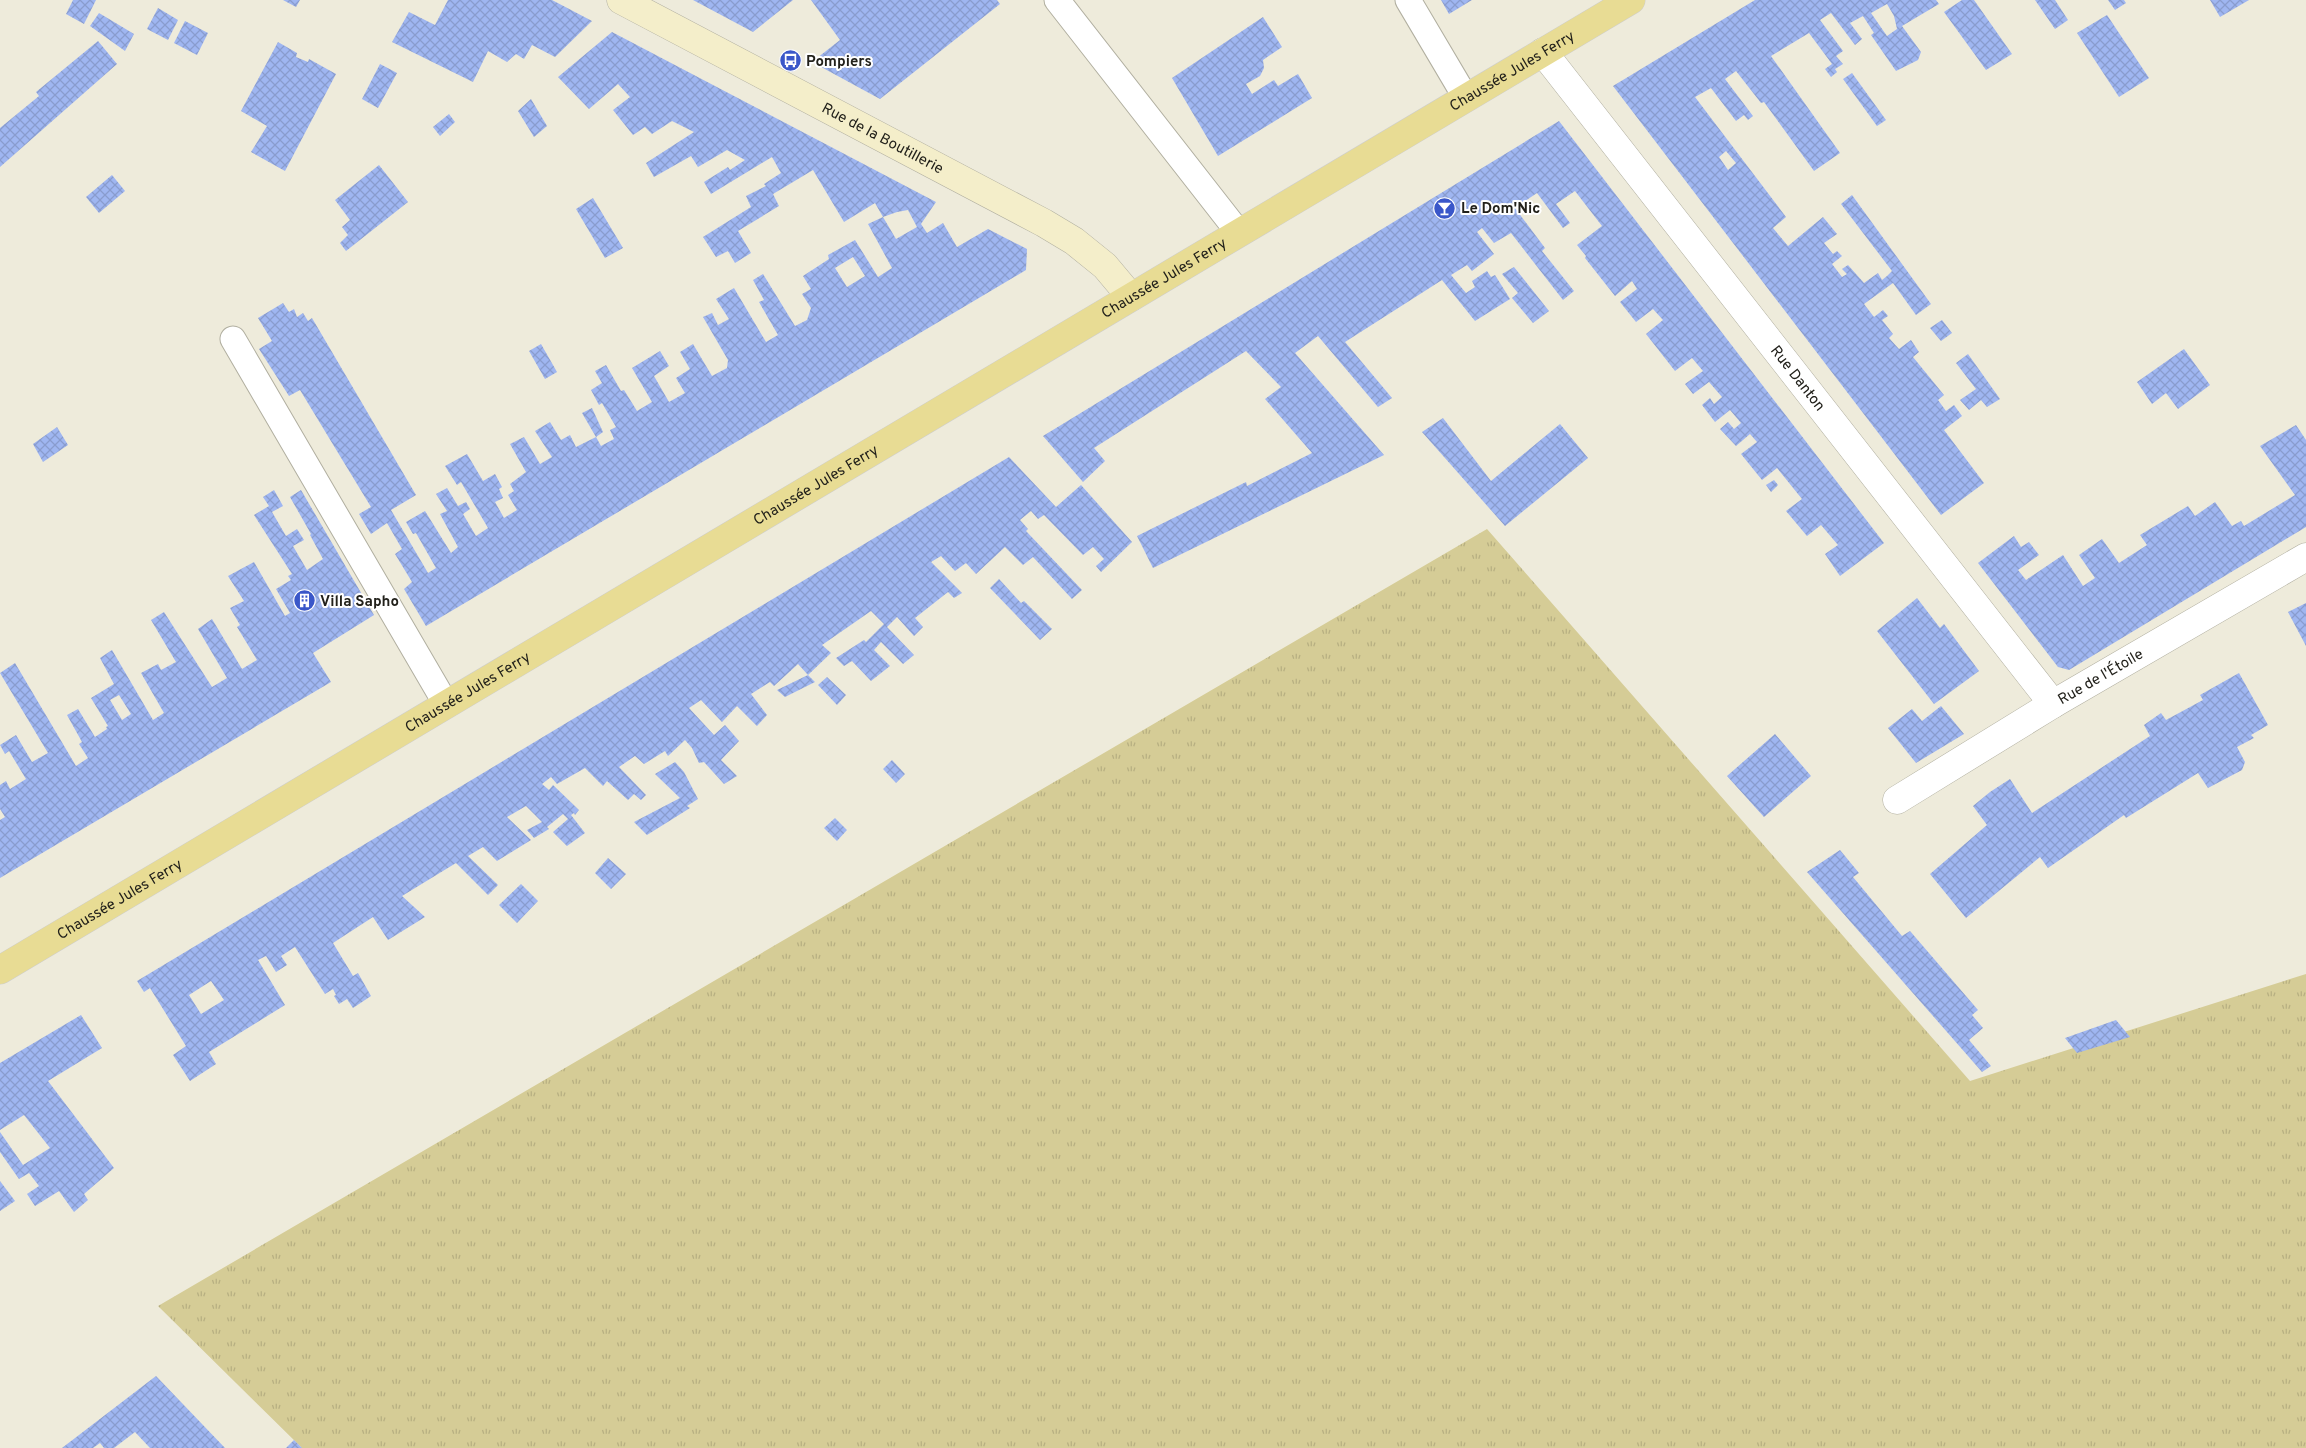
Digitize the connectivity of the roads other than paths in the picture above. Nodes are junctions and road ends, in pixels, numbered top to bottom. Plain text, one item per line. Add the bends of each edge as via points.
1 (621, 0) edge
2 (1057, 0) edge
3 (1408, 0) edge
4 (1631, 0) edge
5 (1543, 52) junction
6 (1466, 98) junction
7 (1239, 233) junction
8 (1131, 297) junction
9 (233, 339) dead end
10 (2306, 557) edge
11 (446, 704) junction
12 (2053, 704) junction
13 (1897, 800) dead end
14 (0, 970) edge

1 - 8 street, Rue de la Boutillerie via 1044,222 1106,266
2 - 7 lane
3 - 6 lane
4 - 5 main road, Chaussée Jules Ferry
5 - 6 main road, Chaussée Jules Ferry
5 - 12 street, Rue Danton
6 - 7 main road, Chaussée Jules Ferry
7 - 8 main road, Chaussée Jules Ferry
8 - 11 main road, Chaussée Jules Ferry
9 - 11 lane
10 - 12 street, Rue de l'Étoile
11 - 14 main road, Chaussée Jules Ferry
12 - 13 street, Rue de l'Étoile

